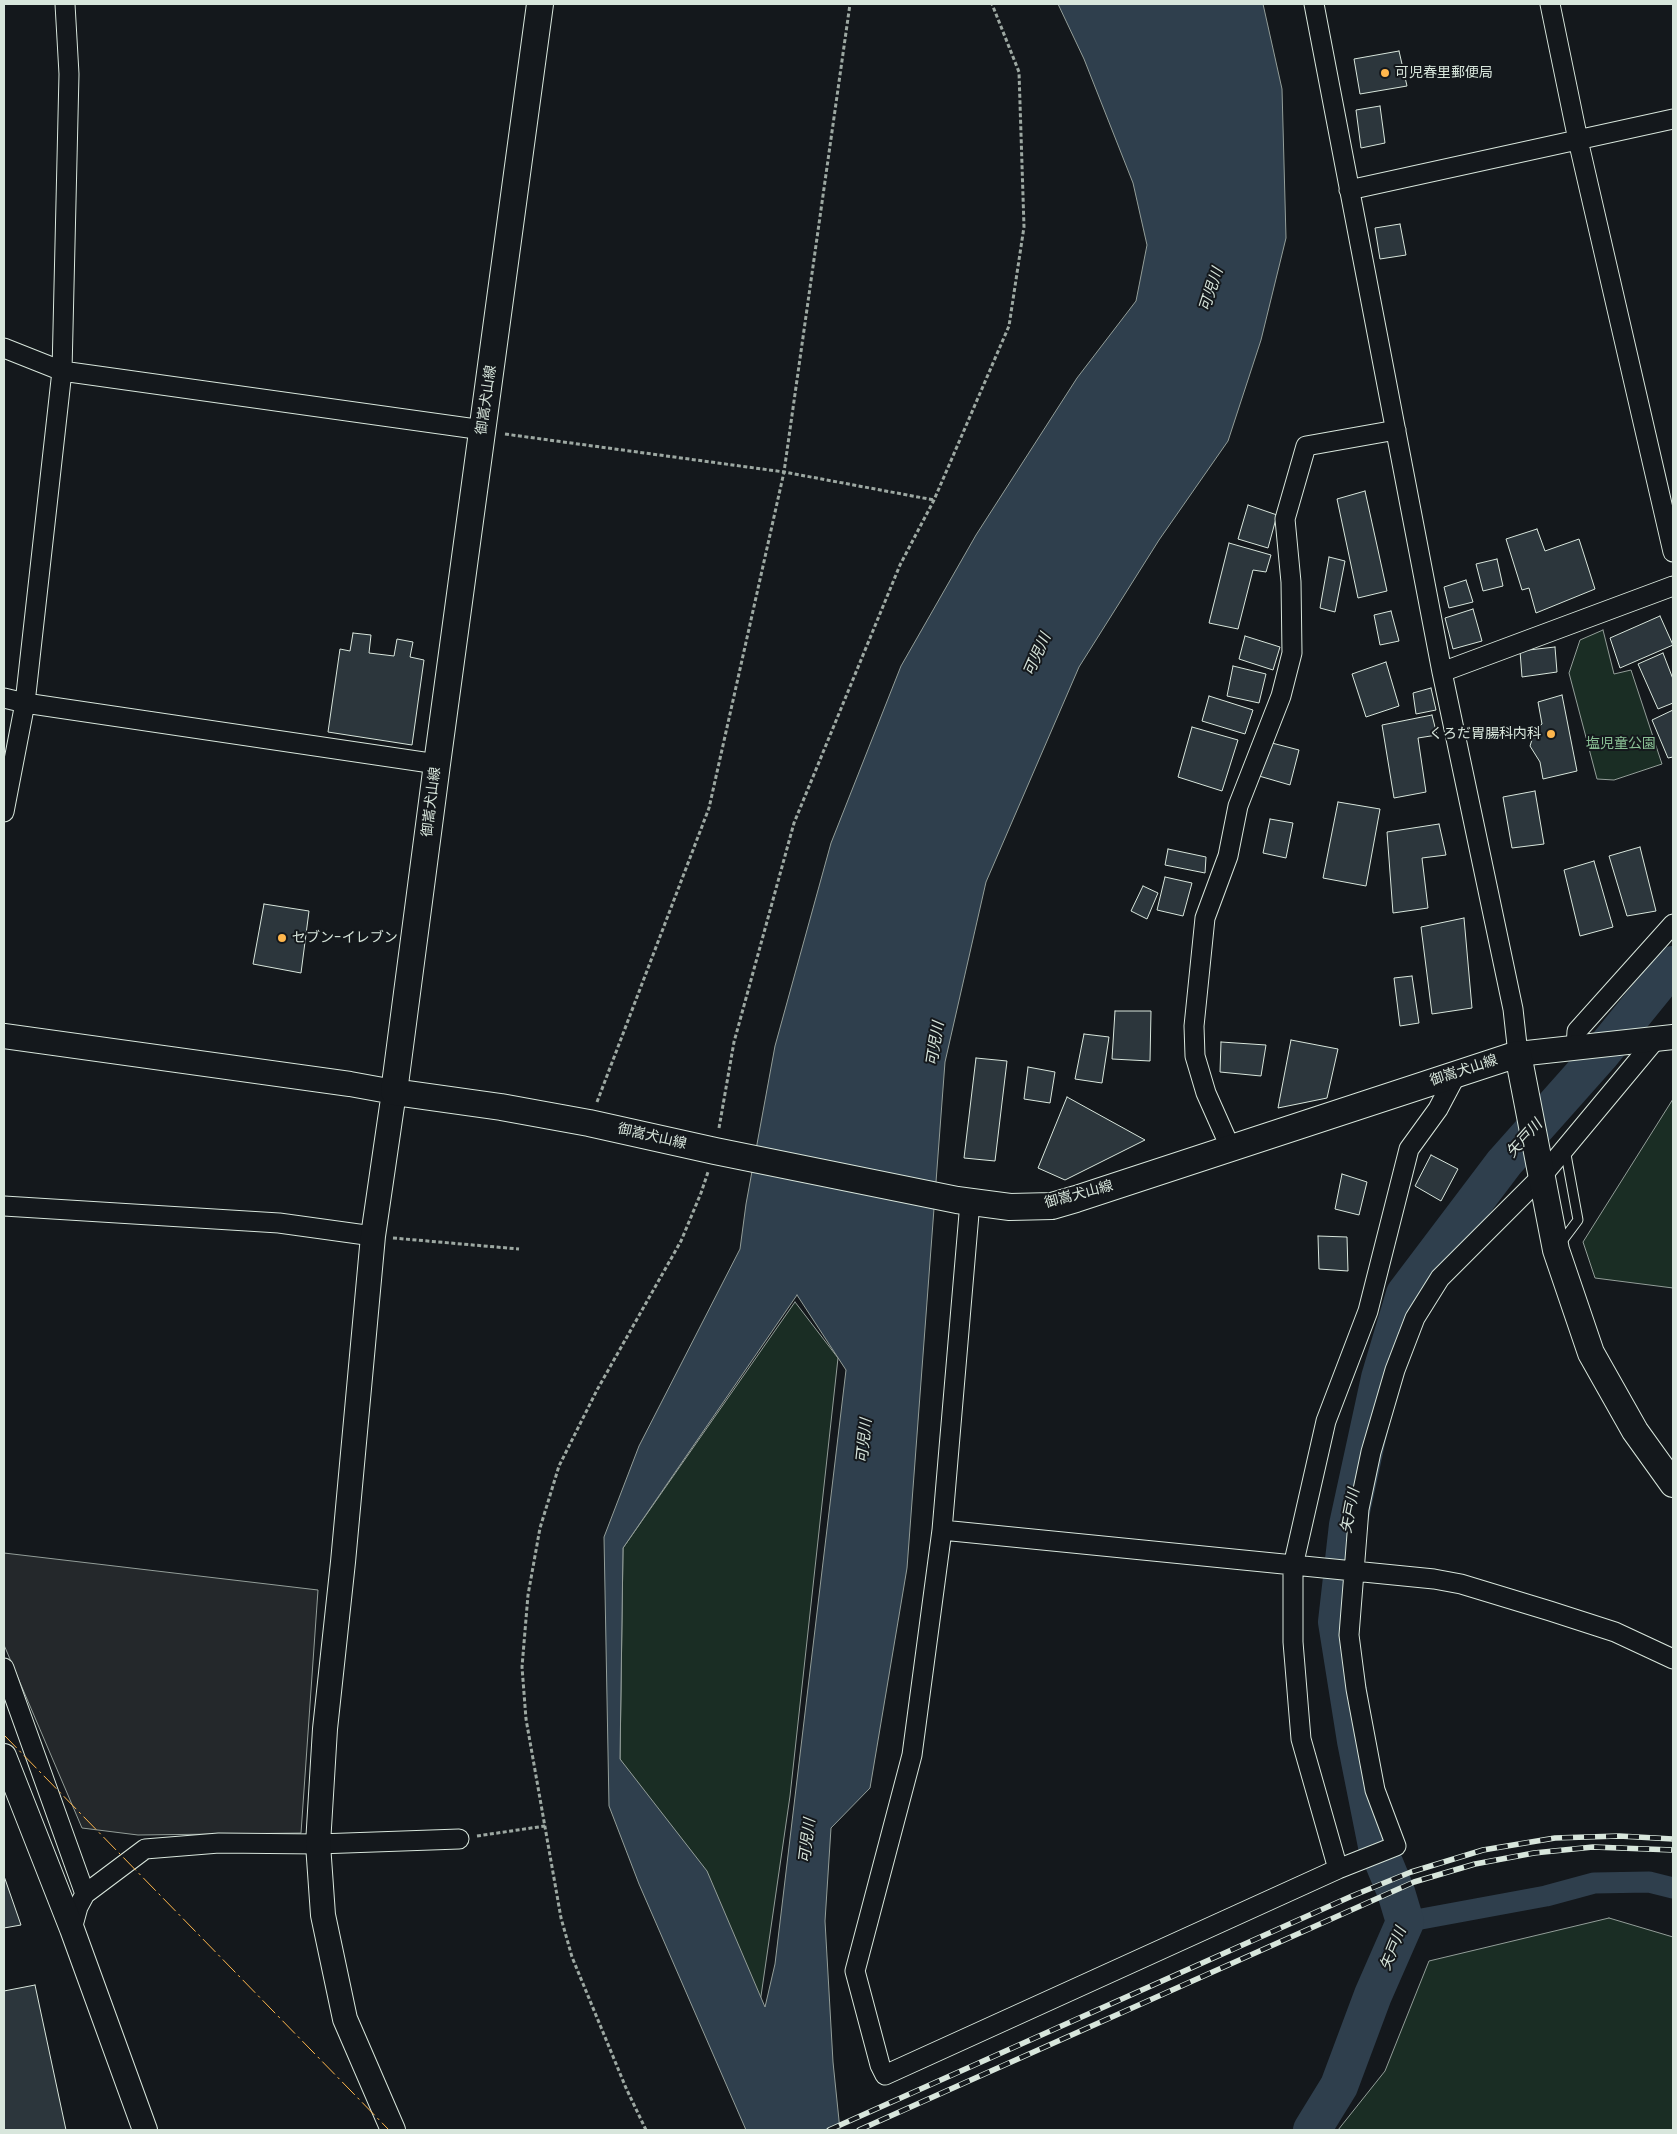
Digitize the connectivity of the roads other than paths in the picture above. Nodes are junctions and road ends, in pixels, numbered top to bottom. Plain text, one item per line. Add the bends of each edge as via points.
1 (64, 4) edge
2 (540, 4) edge
3 (1314, 4) edge
4 (1550, 4) edge
5 (1673, 119) edge
6 (1578, 140) junction
7 (1349, 190) junction
8 (4, 348) edge
9 (62, 371) junction
10 (483, 430) junction
11 (1396, 430) junction
12 (1673, 552) edge
13 (1673, 586) edge
14 (1442, 672) junction
15 (4, 698) edge
16 (25, 703) junction
17 (436, 764) junction
18 (4, 812) edge
19 (1673, 924) edge
20 (4, 1036) edge
21 (1664, 1038) edge
22 (1576, 1048) junction
23 (1518, 1054) junction
24 (1457, 1073) junction
25 (394, 1092) junction
26 (1230, 1148) junction
27 (1565, 1149) junction
28 (1542, 1176) junction
29 (963, 1201) junction
30 (4, 1206) edge
31 (374, 1236) junction
32 (1556, 1250) junction
33 (1673, 1484) edge
34 (942, 1530) junction
35 (1298, 1566) junction
36 (1355, 1570) junction
37 (1673, 1659) edge
38 (4, 1668) edge
39 (4, 1756) edge
40 (459, 1839) road end
41 (318, 1844) junction
42 (1338, 1869) junction
43 (84, 1894) junction
44 (72, 1929) junction
45 (146, 2130) edge
46 (393, 2130) edge

1 - 9 street via 69,74
2 - 10 main road, 御嵩犬山線
3 - 7 street
4 - 6 street
5 - 6 street
6 - 7 street
6 - 12 street
7 - 11 street
8 - 9 street
9 - 10 street
9 - 16 street
10 - 17 main road, 御嵩犬山線
11 - 14 street
11 - 26 street via 1306,446 1285,519 1291,582 1292,653 1281,696 1238,806 1228,856 1206,918 1194,1026 1195,1056 1206,1094
13 - 14 street
14 - 23 street via 1513,1009
15 - 16 street
16 - 17 street
16 - 18 street
17 - 25 main road, 御嵩犬山線
19 - 22 street via 1577,1031
20 - 25 street
21 - 22 street
21 - 27 street
22 - 23 street
23 - 24 main road, 御嵩犬山線
23 - 28 main road, 御嵩犬山線
24 - 26 main road, 御嵩犬山線
24 - 35 street via 1438,1109 1409,1149 1368,1310 1326,1421
25 - 29 main road, 御嵩犬山線 via 589,1123
25 - 31 street
26 - 29 main road, 御嵩犬山線 via 1052,1206 1010,1207
27 - 28 street
27 - 32 lane via 1578,1220
28 - 32 main road, 御嵩犬山線
28 - 36 street via 1440,1278 1415,1318 1395,1370 1371,1452 1359,1509
29 - 34 street
30 - 31 street via 279,1223
31 - 41 street via 325,1729
32 - 33 main road, 御嵩犬山線 via 1591,1353 1635,1430
34 - 35 street
34 - 42 street via 912,1755 855,1970 885,2075
35 - 36 street
35 - 42 street via 1293,1642 1301,1739
36 - 37 street via 1461,1584 1615,1632
36 - 42 street via 1350,1635 1356,1689 1375,1790 1396,1846
38 - 43 street
39 - 44 street
40 - 41 street
41 - 43 street via 219,1843 145,1849
41 - 46 street via 323,1915 344,2019
43 - 44 street
44 - 45 street

